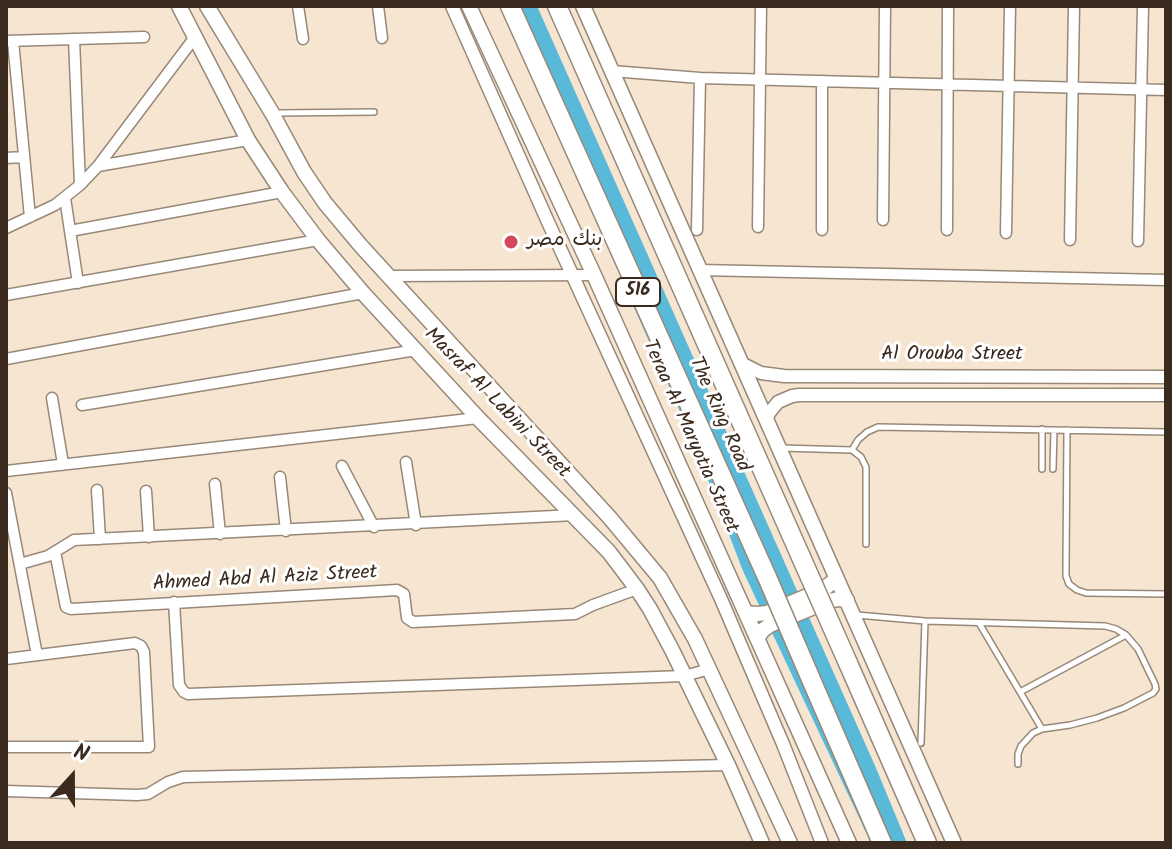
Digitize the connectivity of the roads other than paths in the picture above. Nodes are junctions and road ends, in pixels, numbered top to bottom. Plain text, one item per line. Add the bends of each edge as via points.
1 (179, 6) edge
2 (207, 6) edge
3 (298, 6) edge
4 (378, 6) edge
5 (452, 6) edge
6 (469, 6) edge
7 (510, 6) edge
8 (557, 6) edge
9 (583, 6) edge
10 (761, 6) edge
11 (885, 6) edge
12 (948, 6) edge
13 (1010, 6) edge
14 (1074, 6) edge
15 (1143, 6) edge
16 (144, 37) dead end
17 (195, 37) junction
18 (382, 38) dead end
19 (74, 39) junction
20 (303, 39) dead end
21 (10, 41) edge
22 (612, 71) junction
23 (700, 78) junction
24 (761, 79) junction
25 (822, 81) junction
26 (885, 83) junction
27 (947, 84) junction
28 (1008, 86) junction
29 (1072, 88) junction
30 (1141, 89) junction
31 (1166, 90) edge
32 (18, 92) junction
33 (6, 93) edge
34 (374, 112) dead end
35 (272, 113) junction
36 (248, 140) junction
37 (24, 157) junction
38 (6, 158) edge
39 (98, 166) junction
40 (80, 185) junction
41 (282, 192) junction
42 (65, 198) junction
43 (30, 217) junction
44 (883, 220) dead end
45 (758, 227) dead end
46 (6, 228) edge
47 (697, 230) dead end
48 (822, 230) dead end
49 (947, 230) dead end
50 (70, 231) junction
51 (1006, 233) dead end
52 (318, 240) junction
53 (1070, 240) dead end
54 (1138, 241) dead end
55 (699, 270) junction
56 (573, 275) junction
57 (594, 275) junction
58 (388, 276) junction
59 (1166, 280) edge
60 (78, 283) junction
61 (363, 293) junction
62 (6, 295) edge
63 (416, 350) junction
64 (6, 359) edge
65 (741, 363) junction
66 (838, 376) junction
67 (1166, 377) edge
68 (839, 394) junction
69 (1166, 395) edge
70 (52, 398) dead end
71 (82, 405) dead end
72 (478, 418) junction
73 (766, 420) junction
74 (1042, 429) junction
75 (1054, 430) junction
76 (1067, 430) junction
77 (1166, 432) edge
78 (779, 448) junction
79 (852, 450) junction
80 (406, 462) dead end
81 (63, 464) junction
82 (342, 466) dead end
83 (1042, 469) dead end
84 (1053, 469) dead end
85 (6, 471) edge
86 (280, 477) dead end
87 (215, 484) dead end
88 (97, 490) dead end
89 (146, 491) dead end
90 (6, 493) edge
91 (575, 515) junction
92 (416, 525) junction
93 (374, 527) junction
94 (286, 531) junction
95 (220, 534) junction
96 (149, 537) junction
97 (100, 539) junction
98 (11, 544) edge
99 (866, 544) dead end
100 (55, 552) junction
101 (20, 564) junction
102 (836, 579) junction
103 (637, 589) junction
104 (1166, 594) edge
105 (174, 602) junction
106 (850, 608) junction
107 (746, 613) junction
108 (925, 621) junction
109 (979, 622) junction
110 (1126, 635) junction
111 (758, 637) junction
112 (37, 655) junction
113 (6, 659) edge
114 (710, 669) junction
115 (684, 676) junction
116 (1020, 692) junction
117 (1042, 729) junction
118 (921, 743) dead end
119 (6, 747) edge
120 (1018, 764) dead end
121 (728, 765) junction
122 (6, 791) edge
123 (762, 843) edge
124 (790, 843) edge
125 (822, 843) edge
126 (849, 843) edge
127 (882, 843) edge
128 (927, 843) edge
129 (954, 843) edge

1 - 17 main road, Masraf Al Labini Street
2 - 35 main road, Masraf Al Labini Street
3 - 20 street
4 - 18 street
5 - 56 street
6 - 57 main road, Teraa Al Maryotia Street
7 - 127 highway, The Ring Road / 516, bridge
8 - 128 highway, The Ring Road / 516, bridge
9 - 22 main road
10 - 24 street
11 - 26 street
12 - 27 street
13 - 28 street
14 - 29 street
15 - 30 street
16 - 19 street
17 - 36 main road, Masraf Al Labini Street
17 - 39 street
19 - 21 street
19 - 40 street
21 - 32 street
22 - 23 street
22 - 55 main road
23 - 24 street
23 - 47 street
24 - 25 street
24 - 45 street
25 - 26 street
25 - 48 street
26 - 27 street
26 - 44 street
27 - 28 street
27 - 49 street
28 - 29 street
28 - 51 street
29 - 30 street
29 - 53 street
30 - 31 street
30 - 54 street
32 - 33 street
32 - 37 street
34 - 35 lane
35 - 58 main road, Masraf Al Labini Street via 325,203
36 - 39 street
36 - 41 main road, Masraf Al Labini Street
37 - 38 street
37 - 43 street
39 - 40 street
40 - 42 street
41 - 50 street
41 - 52 main road, Masraf Al Labini Street
42 - 43 street
42 - 50 street
43 - 46 street
50 - 60 street
52 - 60 street
52 - 61 main road, Masraf Al Labini Street
55 - 59 street
55 - 65 main road
56 - 57 street
56 - 58 street
56 - 125 street via 721,599
57 - 107 main road, Teraa Al Maryotia Street
58 - 114 main road, Masraf Al Labini Street via 643,556 673,598
60 - 62 street
61 - 63 main road, Masraf Al Labini Street
61 - 64 street
63 - 71 street
63 - 72 main road, Masraf Al Labini Street
65 - 66 street, Al Orouba Street via 776,376
65 - 73 main road
66 - 67 street, Al Orouba Street
66 - 68 street
68 - 69 street, Al Orouba Street
68 - 73 street, Al Orouba Street via 792,396 778,402
70 - 81 street
72 - 81 street
72 - 91 main road, Masraf Al Labini Street
73 - 78 main road
74 - 75 lane
74 - 79 lane via 878,427
74 - 83 lane
75 - 76 lane
75 - 84 lane
76 - 77 lane
76 - 104 lane via 1069,584 1086,593
78 - 79 lane
78 - 102 main road
79 - 99 lane via 866,467
80 - 92 street
81 - 85 street
82 - 93 street
86 - 94 street
87 - 95 street
88 - 97 street
89 - 96 street
90 - 98 street
91 - 92 street
91 - 103 main road, Masraf Al Labini Street
92 - 93 street
93 - 94 street
94 - 95 street
95 - 96 street
96 - 97 street
97 - 100 street via 74,540
98 - 101 street
100 - 101 street
100 - 105 street, Ahmed Abd Al Aziz Street via 69,609
101 - 112 street
102 - 106 main road
102 - 107 main road, bridge via 767,613
103 - 105 street, Ahmed Abd Al Aziz Street via 575,614 413,622 407,618 404,594 397,590
103 - 115 main road, Masraf Al Labini Street
105 - 115 street via 179,685 188,694
106 - 108 lane
106 - 111 main road, bridge via 838,599 829,601 770,625
106 - 129 main road
107 - 111 main road, Teraa Al Maryotia Street
108 - 109 lane
108 - 118 lane
109 - 110 lane via 1105,626
109 - 116 lane
110 - 116 lane
110 - 117 lane via 1155,684 1153,693 1097,718
111 - 126 main road, Teraa Al Maryotia Street
112 - 113 street
112 - 119 street via 141,646 149,747
114 - 115 street
114 - 124 main road, Masraf Al Labini Street
115 - 121 main road, Masraf Al Labini Street
116 - 117 lane
117 - 120 lane via 1021,746
121 - 122 street via 183,777 148,794 133,795
121 - 123 main road, Masraf Al Labini Street

